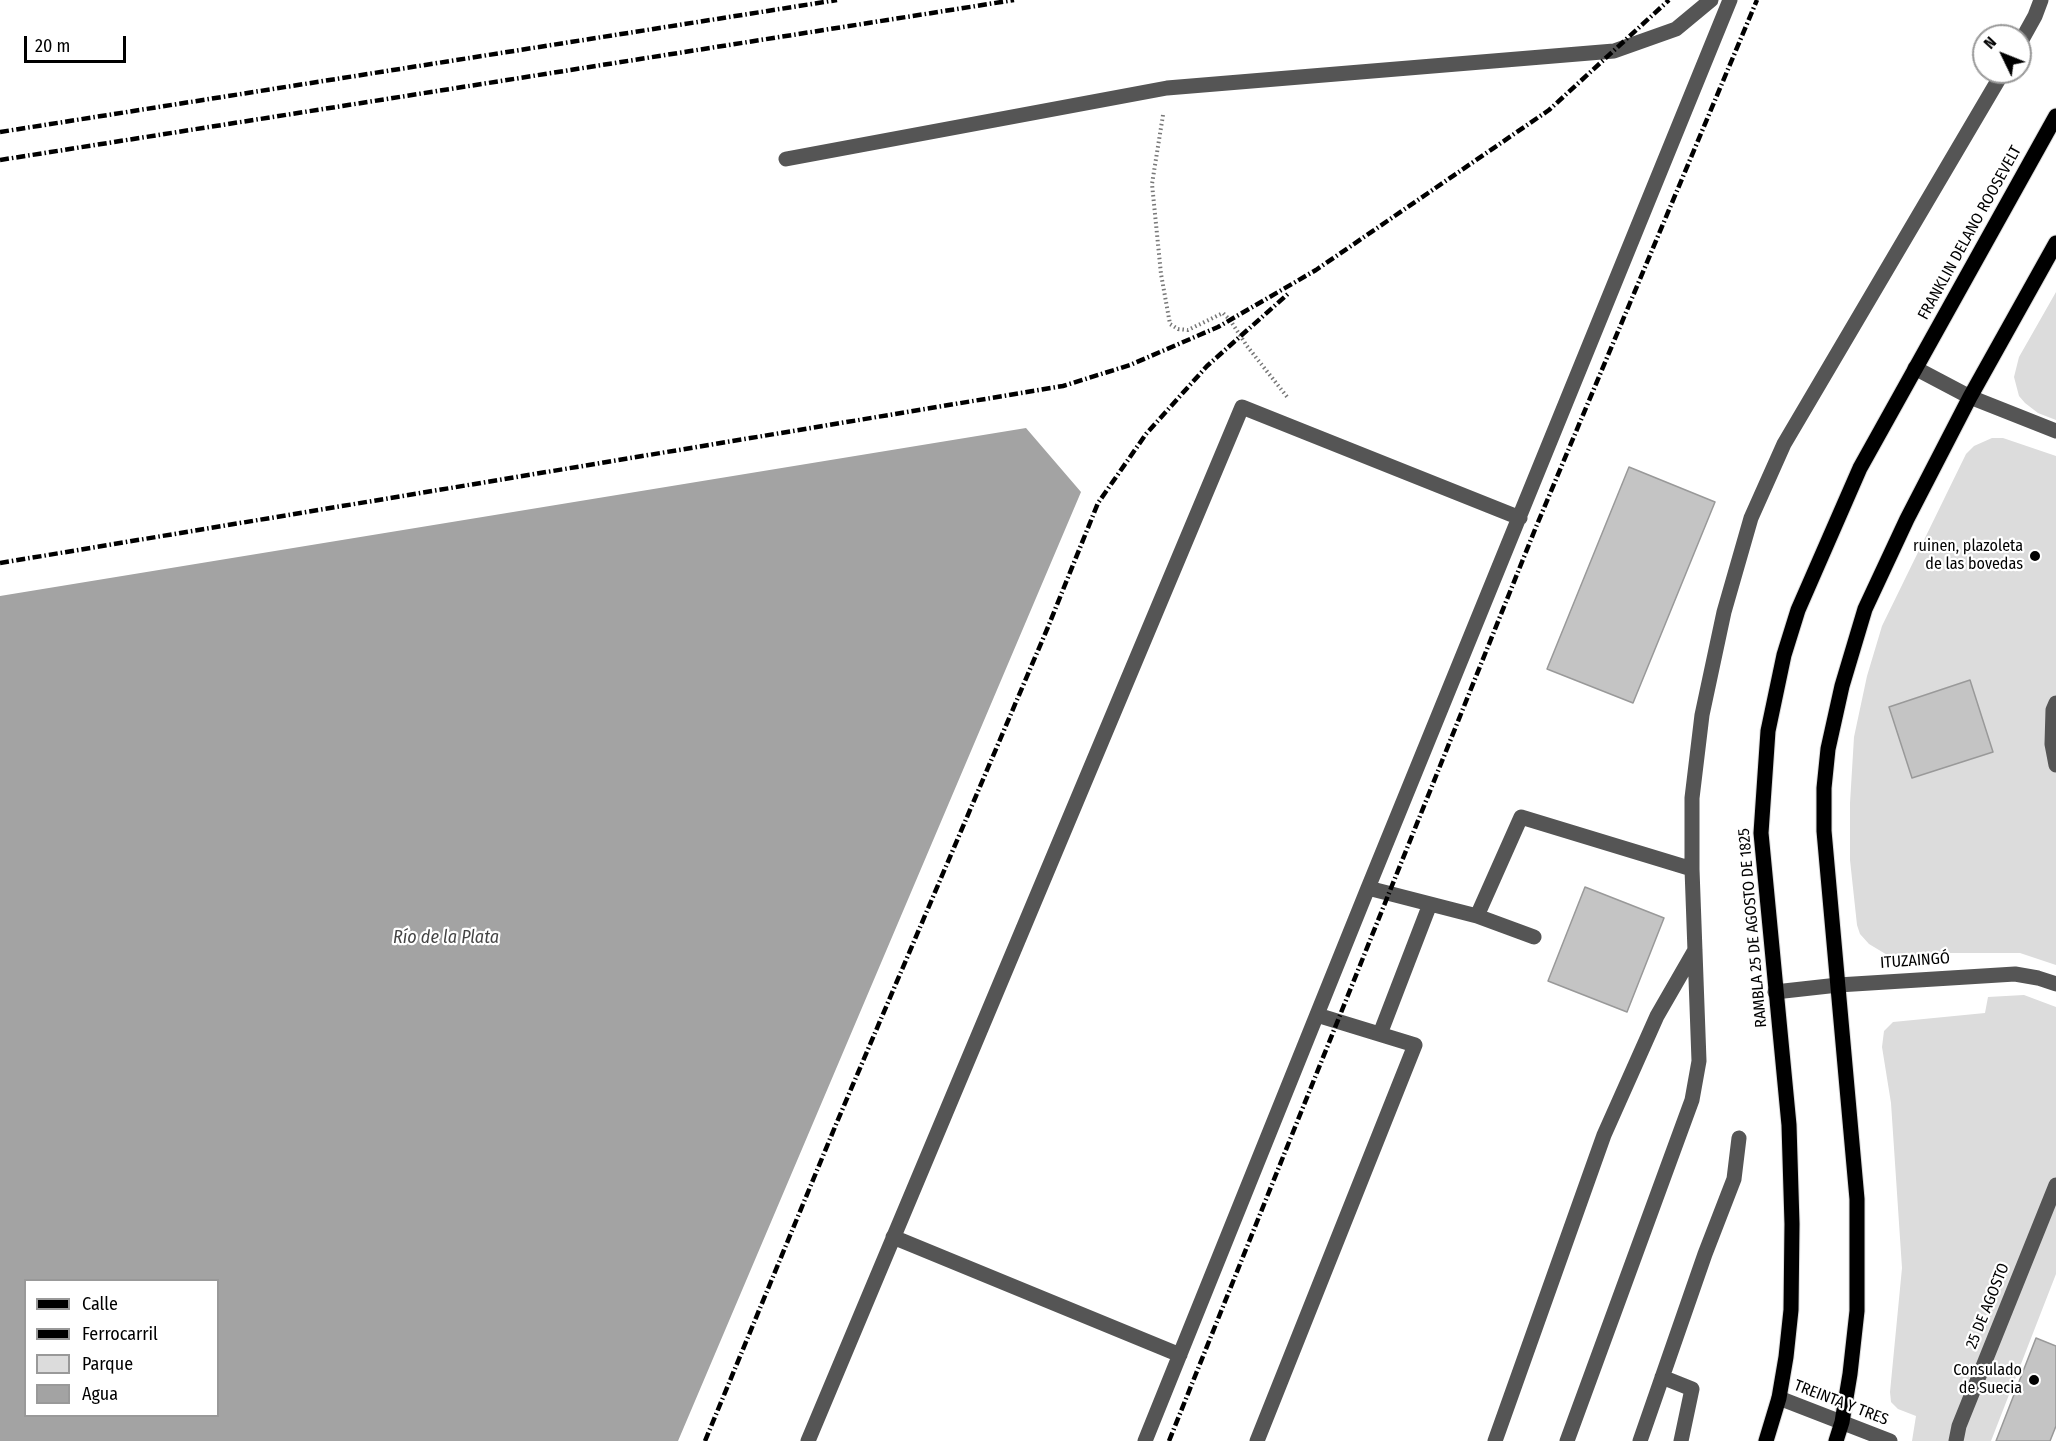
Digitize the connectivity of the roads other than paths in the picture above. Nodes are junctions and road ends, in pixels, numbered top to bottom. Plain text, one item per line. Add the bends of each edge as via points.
1 (1712, 0) edge
2 (1730, 0) edge
3 (2041, 0) edge
4 (2031, 24) edge
5 (1996, 84) edge
6 (2056, 116) edge
7 (786, 159) dead end
8 (2056, 243) edge
9 (1914, 368) junction
10 (1970, 397) junction
11 (2056, 431) edge
12 (1520, 518) junction
13 (2056, 703) edge
14 (2056, 765) edge
15 (1692, 869) junction
16 (1368, 888) junction
17 (1431, 904) junction
18 (1477, 916) junction
19 (1534, 937) dead end
20 (1695, 950) junction
21 (2056, 984) edge
22 (1838, 985) junction
23 (1775, 992) junction
24 (1317, 1015) junction
25 (1380, 1034) junction
26 (1739, 1138) dead end
27 (2056, 1185) edge
28 (893, 1237) junction
29 (1180, 1355) junction
30 (1662, 1377) junction
31 (1779, 1398) junction
32 (1842, 1422) junction
33 (808, 1441) edge
34 (1145, 1441) edge
35 (1257, 1441) edge
36 (1496, 1441) edge
37 (1567, 1441) edge
38 (1640, 1441) edge
39 (1680, 1441) edge
40 (1766, 1441) edge
41 (1836, 1441) edge
42 (1890, 1441) edge
43 (1956, 1441) edge

1 - 7 street via 1676,29 1614,51 1167,88
2 - 12 street
3 - 4 street
5 - 15 street via 1784,444 1751,518 1724,612 1702,715 1692,798
6 - 9 main road, FRANKLIN DELANO ROOSEVELT
8 - 10 main road
9 - 10 street
9 - 23 main road, RAMBLA 25 DE AGOSTO DE 1825 via 1860,468 1802,600 1784,655 1768,731 1761,833
10 - 11 street
10 - 22 main road via 1865,609 1842,686 1828,749 1824,798
12 - 16 street
12 - 28 street via 1242,407
13 - 14 street via 2052,744
15 - 18 street via 1521,817
15 - 20 street
16 - 17 street
16 - 24 street
17 - 18 street
17 - 25 street
18 - 19 street
20 - 36 street via 1657,1016 1604,1135
20 - 37 street via 1699,1060 1692,1100
21 - 22 street, ITUZAINGÓ via 2015,974
22 - 23 street, ITUZAINGÓ
22 - 32 main road via 1857,1198 1857,1311
23 - 31 main road, RAMBLA 25 DE AGOSTO DE 1825 via 1789,1125 1792,1224 1791,1310
24 - 25 street
24 - 29 street
25 - 35 street via 1415,1045
26 - 30 street via 1734,1179
27 - 43 street, 25 DE AGOSTO
28 - 29 street
28 - 33 street
29 - 34 street
30 - 38 street
30 - 39 street via 1692,1389
31 - 32 street, TREINTA Y TRES
31 - 40 main road, RAMBLA 25 DE AGOSTO DE 1825
32 - 41 main road
32 - 42 street, TREINTA Y TRES

